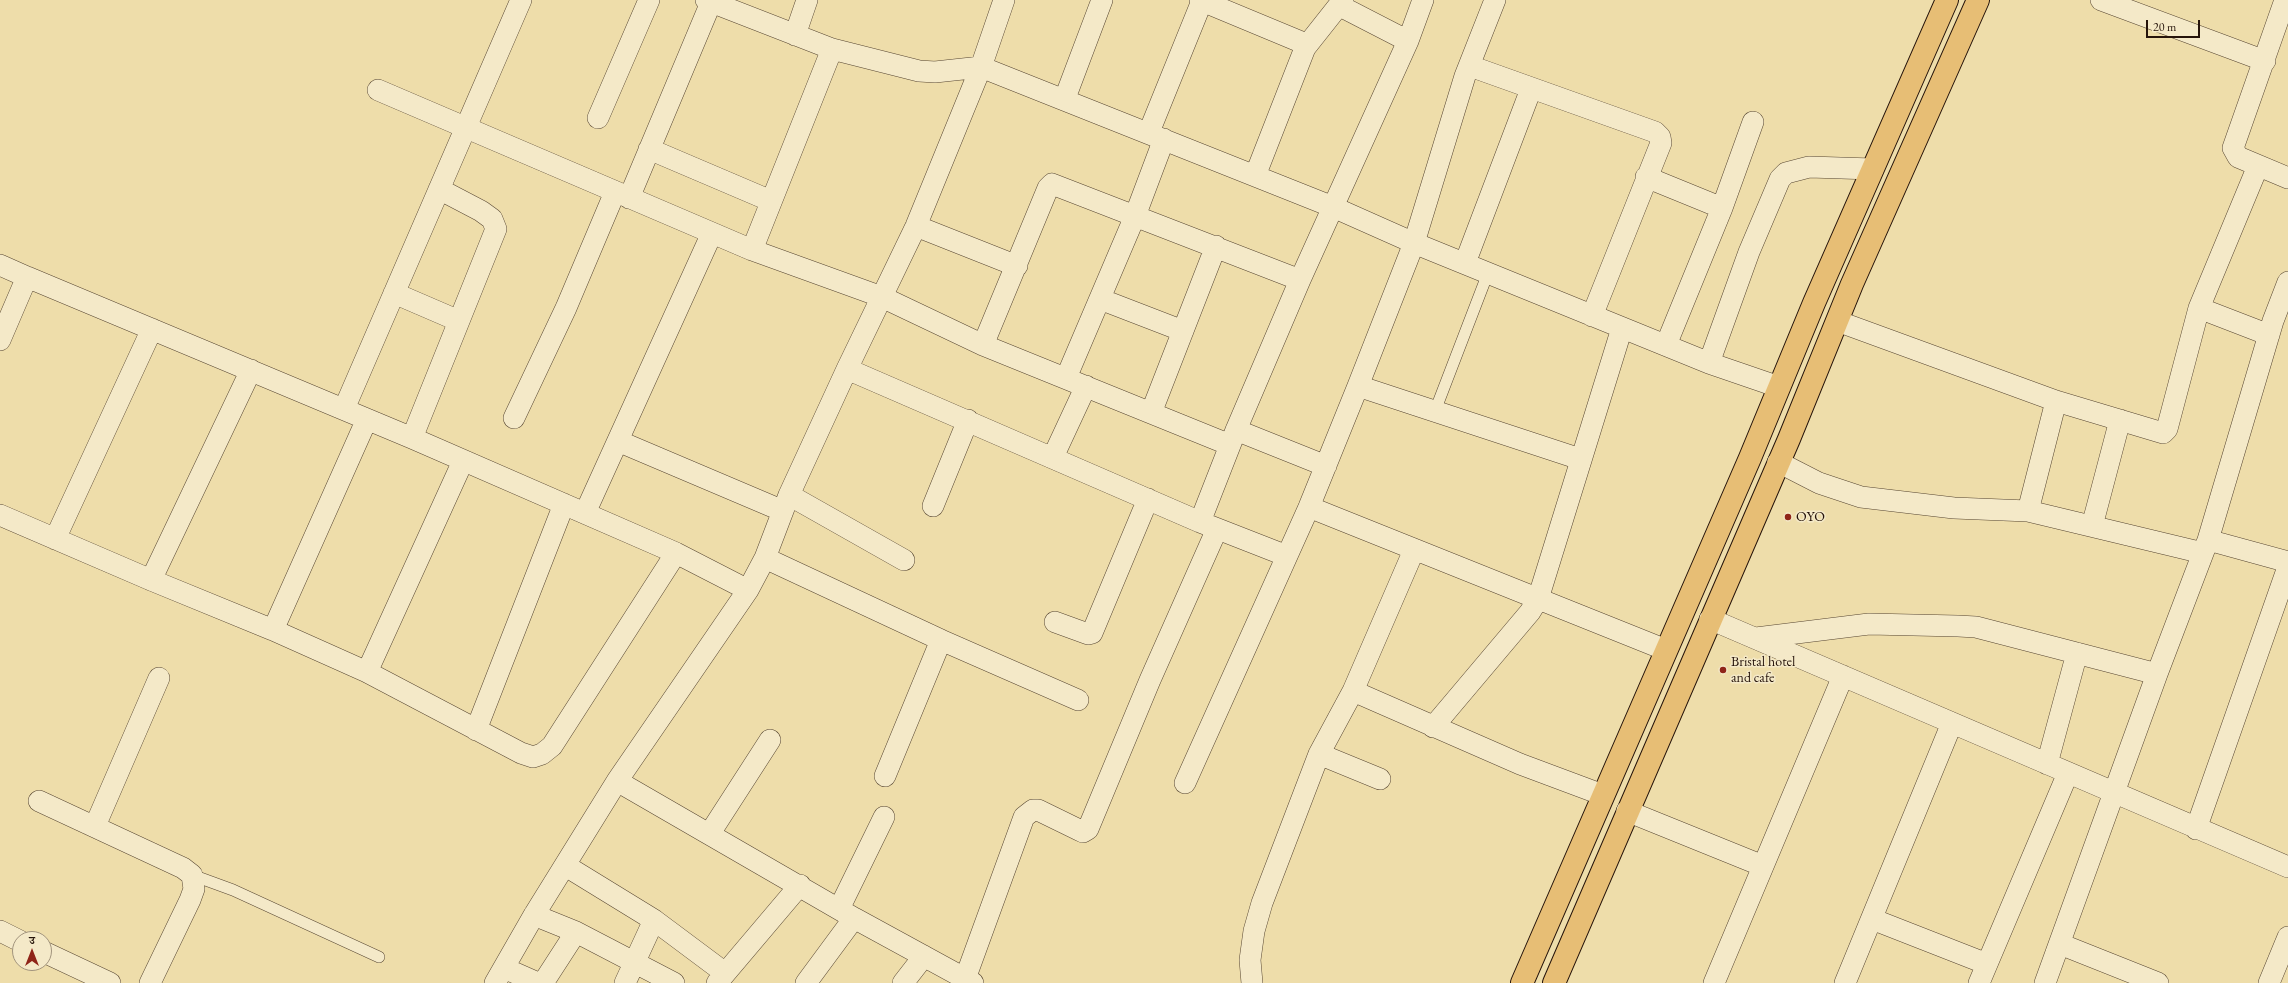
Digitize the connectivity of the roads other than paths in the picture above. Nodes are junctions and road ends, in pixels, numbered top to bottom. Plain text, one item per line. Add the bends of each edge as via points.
1 (521, 0) edge
2 (649, 0) edge
3 (807, 0) edge
4 (1004, 0) edge
5 (1102, 0) edge
6 (1201, 0) edge
7 (1423, 0) edge
8 (1495, 0) edge
9 (1947, 0) edge
10 (1978, 0) edge
11 (2102, 0) edge
12 (2285, 0) edge
13 (710, 1) edge
14 (1341, 3) edge
15 (795, 35) junction
16 (1408, 41) junction
17 (1305, 48) junction
18 (832, 49) junction
19 (2264, 61) junction
20 (1470, 66) junction
21 (981, 67) junction
22 (1531, 89) junction
23 (378, 90) dead end
24 (1065, 98) junction
25 (598, 118) dead end
26 (1753, 122) dead end
27 (466, 128) junction
28 (1156, 136) junction
29 (649, 149) junction
30 (2258, 166) junction
31 (1873, 169) junction
32 (1255, 176) junction
33 (1646, 177) junction
34 (2288, 178) edge
35 (439, 189) junction
36 (622, 194) junction
37 (771, 201) junction
38 (1333, 207) junction
39 (1722, 208) junction
40 (1135, 216) junction
41 (916, 226) junction
42 (712, 233) junction
43 (1414, 243) junction
44 (1216, 246) junction
45 (752, 250) junction
46 (1465, 264) junction
47 (0, 265) edge
48 (1017, 266) junction
49 (1488, 273) junction
50 (27, 277) junction
51 (1300, 280) junction
52 (2288, 282) edge
53 (394, 293) junction
54 (882, 298) junction
55 (1100, 299) junction
56 (2199, 308) junction
57 (1592, 316) junction
58 (459, 321) junction
59 (1837, 321) junction
60 (1622, 328) junction
61 (2277, 328) edge
62 (152, 329) junction
63 (1183, 331) junction
64 (0, 340) edge
65 (983, 345) junction
66 (1666, 345) junction
67 (1709, 363) junction
68 (847, 369) junction
69 (251, 370) junction
70 (1066, 378) junction
71 (1086, 386) junction
72 (1358, 386) junction
73 (1779, 387) junction
74 (2056, 401) junction
75 (344, 409) junction
76 (1435, 411) junction
77 (1151, 413) junction
78 (514, 418) dead end
79 (367, 419) junction
80 (968, 420) junction
81 (2120, 420) junction
82 (1233, 437) junction
83 (412, 438) junction
84 (618, 441) junction
85 (1053, 457) junction
86 (1580, 460) junction
87 (463, 461) junction
88 (1778, 462) junction
89 (1326, 466) junction
90 (1148, 499) junction
91 (786, 503) junction
92 (564, 504) junction
93 (933, 506) dead end
94 (1310, 507) junction
95 (2028, 511) junction
96 (585, 513) junction
97 (0, 515) edge
98 (1209, 525) junction
99 (2092, 526) junction
100 (55, 539) junction
101 (2206, 547) junction
102 (1414, 550) junction
103 (676, 553) junction
104 (1287, 556) junction
105 (765, 558) junction
106 (904, 560) dead end
107 (2288, 562) edge
108 (2288, 567) edge
109 (151, 580) junction
110 (748, 590) junction
111 (1538, 599) junction
112 (1710, 619) junction
113 (1055, 622) dead end
114 (273, 630) junction
115 (1755, 638) junction
116 (941, 640) junction
117 (1666, 650) junction
118 (2077, 653) junction
119 (367, 672) junction
120 (2157, 674) junction
121 (1843, 676) junction
122 (159, 678) dead end
123 (1353, 691) junction
124 (1078, 700) dead end
125 (1952, 723) junction
126 (1433, 727) junction
127 (476, 730) junction
128 (770, 740) dead end
129 (1319, 754) junction
130 (2047, 764) junction
131 (2068, 773) junction
132 (885, 776) dead end
133 (1380, 779) dead end
134 (617, 781) junction
135 (1185, 783) dead end
136 (2116, 793) junction
137 (1603, 795) junction
138 (39, 801) dead end
139 (1627, 811) junction
140 (884, 817) dead end
141 (95, 826) junction
142 (2196, 830) junction
143 (710, 833) junction
144 (566, 866) junction
145 (1763, 866) junction
146 (2288, 867) edge
147 (192, 875) junction
148 (800, 885) junction
149 (846, 913) junction
150 (534, 915) junction
151 (1872, 919) junction
152 (654, 920) junction
153 (0, 931) edge
154 (576, 932) junction
155 (12, 937) edge
156 (2288, 937) edge
157 (2060, 944) junction
158 (52, 956) edge
159 (379, 956) dead end
160 (924, 956) junction
161 (634, 963) junction
162 (1983, 974) edge
163 (500, 975) edge
164 (721, 978) edge
165 (969, 981) edge
166 (110, 983) edge
167 (150, 983) edge
168 (538, 983) edge
169 (543, 983) edge
170 (625, 983) edge
171 (674, 983) edge
172 (806, 983) edge
173 (903, 983) edge
174 (1252, 983) edge
175 (1522, 983) edge
176 (1555, 983) edge
177 (1714, 983) edge
178 (1845, 983) edge
179 (2045, 983) edge
180 (2158, 983) edge
181 (2269, 983) edge

1 - 27 street
2 - 25 street
3 - 15 street
4 - 21 street
5 - 24 street
6 - 17 street via 1301,42
6 - 28 street
7 - 16 street
8 - 20 street
9 - 31 highway
10 - 59 highway
11 - 19 street
12 - 19 street
13 - 15 street
13 - 29 street
14 - 16 street
14 - 17 street
15 - 18 street
16 - 38 street
17 - 32 street
18 - 21 street via 919,71 935,72
18 - 37 street
19 - 30 street via 2233,148 2236,156
20 - 22 street
20 - 43 street
21 - 24 street
21 - 41 street
22 - 33 street via 1655,132 1661,143
22 - 46 street
23 - 27 street
24 - 28 street
26 - 39 street
27 - 35 street
27 - 36 street
28 - 32 street
28 - 40 street
29 - 36 street
29 - 37 street
30 - 34 street
30 - 56 street
31 - 67 street via 1809,166 1786,173 1780,180 1749,252
31 - 73 highway
32 - 38 street
33 - 39 street
33 - 57 street
35 - 53 street
35 - 58 street via 481,211 496,225
36 - 42 street
36 - 78 street
37 - 45 street
38 - 43 street
38 - 51 street
39 - 66 street
40 - 44 street
40 - 48 street via 1050,185
40 - 55 street
41 - 48 street
41 - 54 street
42 - 45 street
42 - 84 street
43 - 46 street
43 - 72 street
44 - 51 street
44 - 63 street
45 - 54 street
46 - 49 street
47 - 50 street
48 - 65 street
49 - 57 street
49 - 76 lane
50 - 62 street
50 - 64 street
51 - 82 street
52 - 61 street
53 - 58 street
53 - 75 street
54 - 65 street
54 - 68 street
55 - 63 street
55 - 70 street
56 - 61 street
56 - 81 street via 2166,432 2160,433
57 - 60 street
58 - 83 street
59 - 74 street
59 - 88 highway
60 - 66 street
60 - 86 street
61 - 101 street
62 - 69 street
62 - 100 street
63 - 77 street
65 - 70 street
66 - 67 street
67 - 73 street
68 - 80 street
68 - 91 street
69 - 75 street
69 - 109 street
70 - 71 street
71 - 77 street
71 - 85 street
72 - 76 street
72 - 89 street
73 - 117 highway
74 - 81 street
74 - 95 street
75 - 79 street
76 - 86 street
77 - 82 street
79 - 83 street
79 - 114 street
80 - 85 street
80 - 93 street
81 - 99 street
82 - 89 street
82 - 98 street
83 - 87 street
84 - 91 street
84 - 96 street
85 - 90 street
86 - 111 street
87 - 92 street
87 - 119 street
88 - 95 street via 1819,483 1862,497 1954,508
88 - 112 highway
89 - 94 street
90 - 98 street
90 - 113 street via 1092,633 1088,634
91 - 105 street
91 - 106 street
92 - 96 street
92 - 127 street
94 - 102 street
94 - 104 street
95 - 99 street
96 - 103 street
97 - 100 street
98 - 104 street
98 - 165 street via 1089,828 1083,832 1038,810 1032,810 1024,817
99 - 101 street
100 - 109 street
101 - 107 street
101 - 120 street
102 - 111 street
102 - 123 street
103 - 110 street
103 - 127 street via 552,746 533,757
104 - 135 street
105 - 110 street
105 - 116 street
108 - 142 street
109 - 114 street
110 - 134 street
111 - 117 street
111 - 126 street via 1530,612
112 - 115 street
112 - 139 highway
114 - 119 street
115 - 118 street via 1869,624 1958,626 1976,627
115 - 121 street
116 - 124 street
116 - 132 street
117 - 137 highway
118 - 120 street
118 - 130 street
119 - 127 street
120 - 136 street
121 - 125 street
121 - 145 street
122 - 141 street
123 - 126 street
123 - 129 street
125 - 130 street
125 - 151 street
126 - 137 street via 1520,764
128 - 143 street
129 - 133 street
129 - 174 street via 1262,903 1254,931 1250,960
130 - 131 street
131 - 136 street
131 - 162 street
134 - 143 street
134 - 144 street
136 - 142 street
136 - 157 street
137 - 175 highway
138 - 141 street
139 - 145 street
139 - 176 highway
140 - 149 street
141 - 147 street via 183,868
142 - 146 street
143 - 148 street
144 - 150 street
144 - 152 street
145 - 177 street
147 - 159 lane via 233,890
147 - 167 street via 194,889 190,900
148 - 149 street
148 - 164 street
149 - 160 street
149 - 172 street
150 - 154 street
150 - 163 street
151 - 162 street
151 - 178 street
152 - 161 street
152 - 164 street
153 - 155 street
154 - 161 street
154 - 169 street
156 - 181 street
157 - 179 street
157 - 180 street
158 - 166 street
160 - 165 street
160 - 173 street
161 - 170 street
161 - 171 street
163 - 168 street

